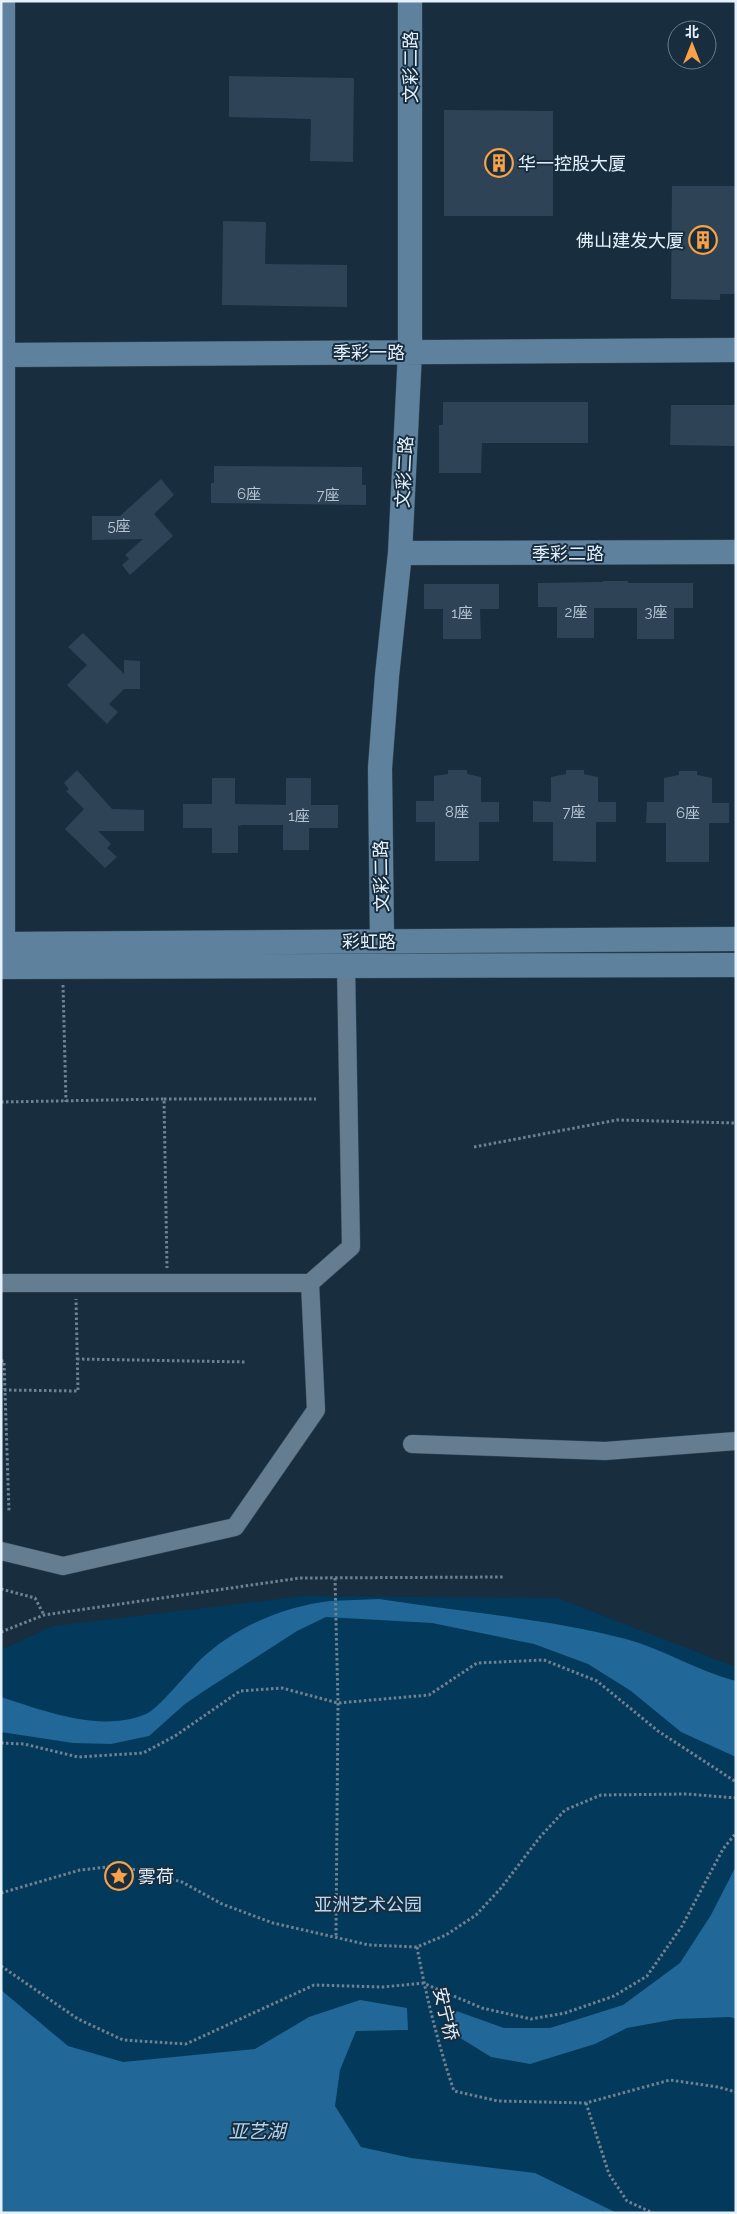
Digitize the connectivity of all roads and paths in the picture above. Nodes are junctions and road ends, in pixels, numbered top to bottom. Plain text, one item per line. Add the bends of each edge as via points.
1 (3, 1) edge
2 (410, 1) edge
3 (736, 350) edge
4 (410, 352) junction
5 (3, 355) junction
6 (736, 552) edge
7 (400, 553) junction
8 (736, 939) edge
9 (382, 941) junction
10 (2, 944) edge
11 (346, 965) junction
12 (736, 966) edge
13 (1, 967) edge
14 (63, 967) junction
15 (164, 1099) junction
16 (316, 1099) dead end
17 (1, 1102) edge
18 (66, 1102) junction
19 (736, 1123) edge
20 (474, 1147) dead end
21 (1, 1283) edge
22 (76, 1283) junction
23 (167, 1283) junction
24 (310, 1283) junction
25 (77, 1359) junction
26 (1, 1360) edge
27 (247, 1362) dead end
28 (4, 1390) junction
29 (736, 1441) edge
30 (412, 1444) dead end
31 (9, 1512) dead end
32 (1, 1551) edge
33 (503, 1577) dead end
34 (335, 1578) junction
35 (1, 1589) edge
36 (44, 1615) junction
37 (1, 1632) edge
38 (338, 1703) junction
39 (1, 1744) edge
40 (736, 1782) edge
41 (736, 1798) edge
42 (736, 1834) edge
43 (1, 1893) edge
44 (336, 1937) junction
45 (417, 1947) junction
46 (1, 1966) edge
47 (423, 1983) junction
48 (736, 2092) edge
49 (586, 2103) junction
50 (653, 2213) edge

1 - 5 street
2 - 4 street, 文彩二路
3 - 4 street, 季彩一路
4 - 5 street, 季彩一路
4 - 7 street, 文彩二路
5 - 10 street
6 - 7 street, 季彩二路
7 - 9 street, 文彩二路 via 380,768
8 - 9 street, 彩虹路
9 - 10 street, 彩虹路
11 - 12 street, 彩虹路
11 - 14 street, 彩虹路
11 - 24 street via 351,1248
13 - 14 street, 彩虹路
14 - 18 path
15 - 16 path
15 - 18 path
15 - 23 path
17 - 18 path
19 - 20 path via 616,1120
21 - 22 street
22 - 23 street
22 - 25 path
23 - 24 street
24 - 32 street via 316,1410 235,1527 63,1566
25 - 27 path
25 - 28 path via 78,1391
26 - 28 path via 4,1361
28 - 31 path
29 - 30 street via 605,1451
33 - 34 path
34 - 36 path via 300,1578
34 - 38 path
35 - 36 path via 35,1598
36 - 37 path
38 - 39 path via 282,1688 240,1691 175,1736 143,1753 78,1757 24,1744
38 - 40 path via 428,1695 476,1663 544,1660 597,1681 658,1731
38 - 44 path
41 - 45 path via 688,1794 601,1795 565,1810 476,1915 446,1935
42 - 47 path via 723,1849 682,1926 647,1976 614,1996 565,2013 531,2019 482,2008
43 - 44 path via 80,1870 108,1867 139,1870 182,1882 222,1904 273,1923
44 - 45 path via 369,1945
45 - 47 path, 安宁桥
46 - 47 path via 78,2019 123,2040 186,2044 314,1985 383,1987
47 - 49 path, 安宁桥 via 454,2091 498,2101
48 - 49 path via 670,2080
49 - 50 path via 609,2174 627,2201

